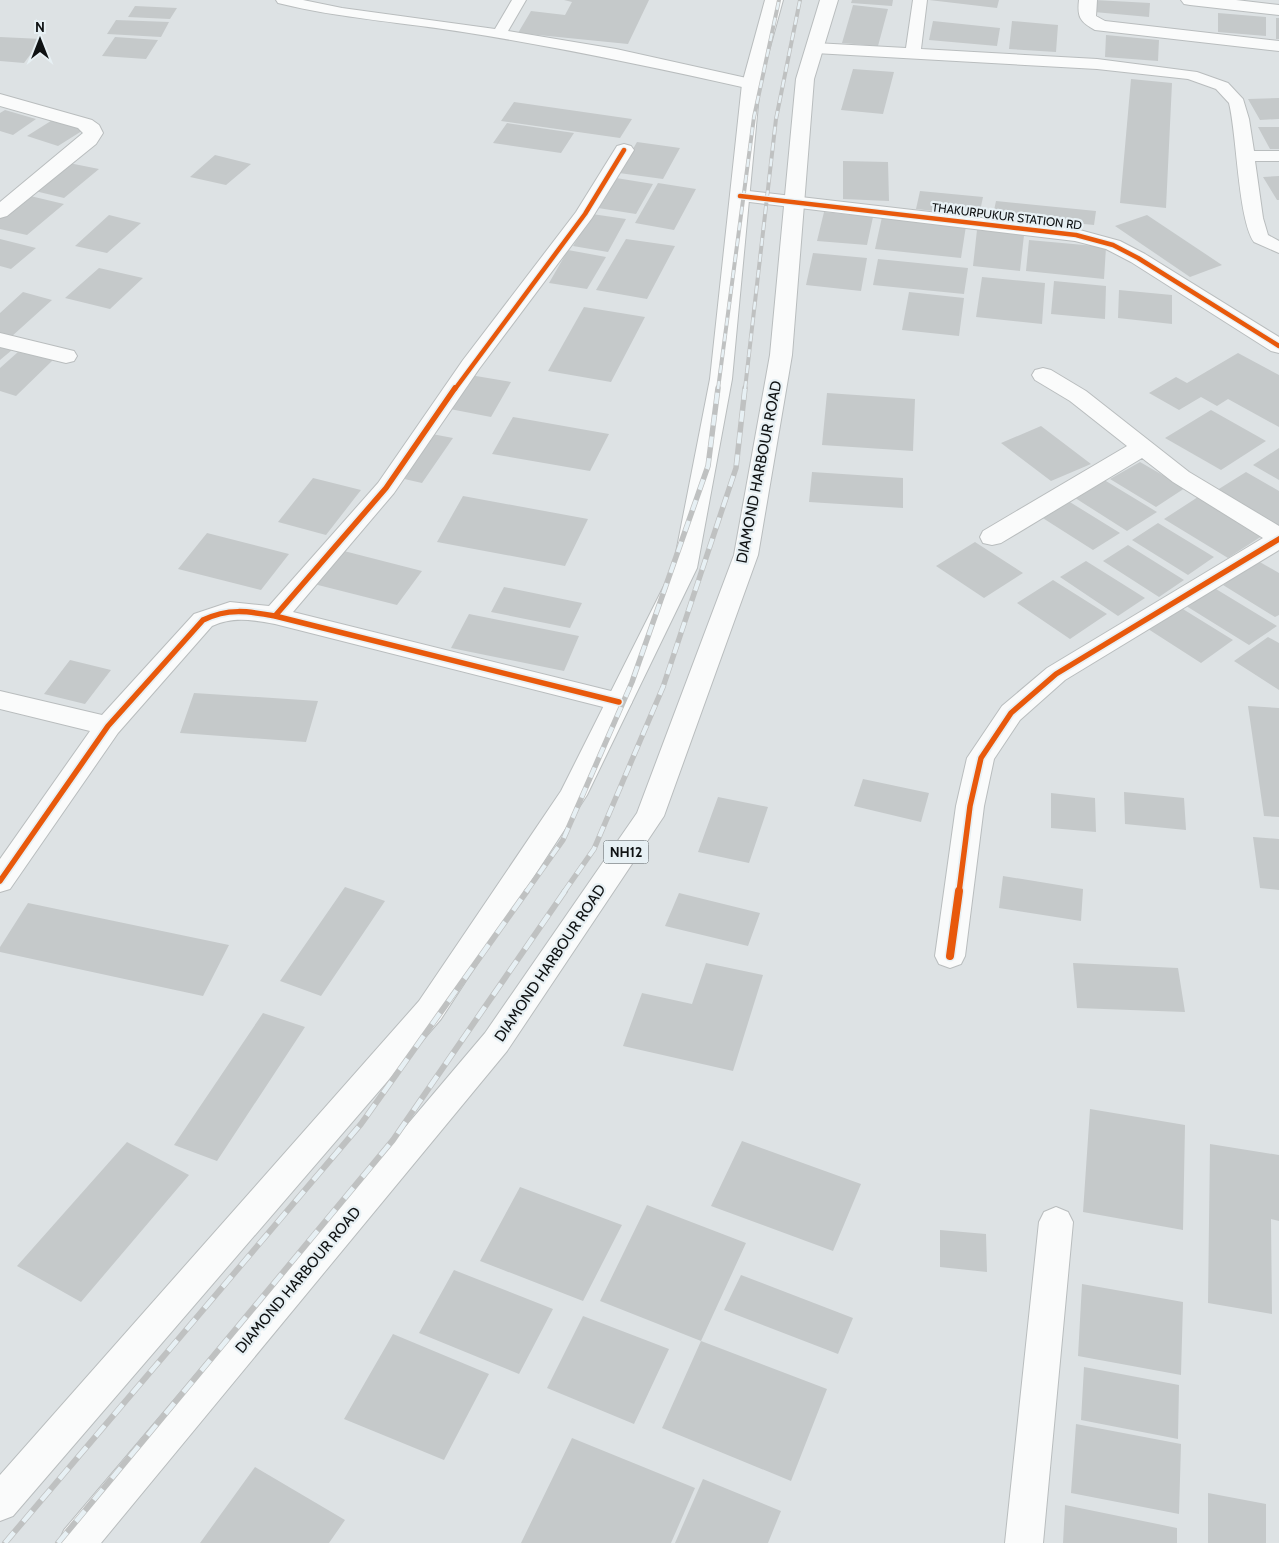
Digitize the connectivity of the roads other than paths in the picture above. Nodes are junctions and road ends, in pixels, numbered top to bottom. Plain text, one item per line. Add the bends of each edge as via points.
1 (283, 0) edge
2 (519, 0) edge
3 (774, 0) edge
4 (829, 0) edge
5 (920, 0) edge
6 (1088, 0) edge
7 (1190, 0) edge
8 (1279, 10) edge
9 (499, 34) junction
10 (1279, 46) edge
11 (815, 48) junction
12 (912, 55) junction
13 (751, 84) junction
14 (0, 100) edge
15 (624, 150) dead end
16 (1246, 156) junction
17 (1279, 156) edge
18 (740, 196) junction
19 (794, 200) junction
20 (0, 212) edge
21 (1279, 248) edge
22 (0, 340) edge
23 (1279, 346) edge
24 (66, 356) dead end
25 (1043, 375) dead end
26 (1143, 447) junction
27 (992, 537) dead end
28 (1279, 538) edge
29 (274, 616) junction
30 (0, 700) edge
31 (619, 702) junction
32 (108, 726) junction
33 (0, 881) edge
34 (950, 956) dead end
35 (1056, 1222) dead end
36 (0, 1503) edge
37 (77, 1543) edge
38 (1024, 1543) edge

1 - 9 lane via 342,13
2 - 9 lane
3 - 13 main road
4 - 11 main road, DIAMOND HARBOUR ROAD / NH12
5 - 12 lane
6 - 10 main road via 1088,19 1101,26
7 - 8 main road
9 - 13 lane via 616,54
11 - 12 lane
11 - 19 main road, DIAMOND HARBOUR ROAD / NH12 via 805,79
12 - 16 lane via 1097,64 1191,74 1222,86 1237,102
13 - 18 main road
14 - 20 main road via 85,124 94,133
15 - 29 main road via 585,214 471,365 386,488
16 - 17 lane
16 - 21 lane via 1254,218 1260,238
18 - 19 main road, THAKURPUKUR STATION RD
18 - 31 main road via 721,379 685,568
19 - 23 main road, THAKURPUKUR STATION RD via 1076,235 1113,245 1164,272
19 - 37 main road, DIAMOND HARBOUR ROAD / NH12 via 781,355 746,555 650,816 496,1042
22 - 24 main road
25 - 26 main road via 1078,396
26 - 27 main road
26 - 28 main road via 1181,477
28 - 34 main road via 1056,674 1011,712 982,758 972,797
29 - 31 main road
29 - 32 main road via 242,609 222,611 203,620
30 - 32 main road
31 - 36 main road via 573,794 430,1010
32 - 33 main road
35 - 38 main road

